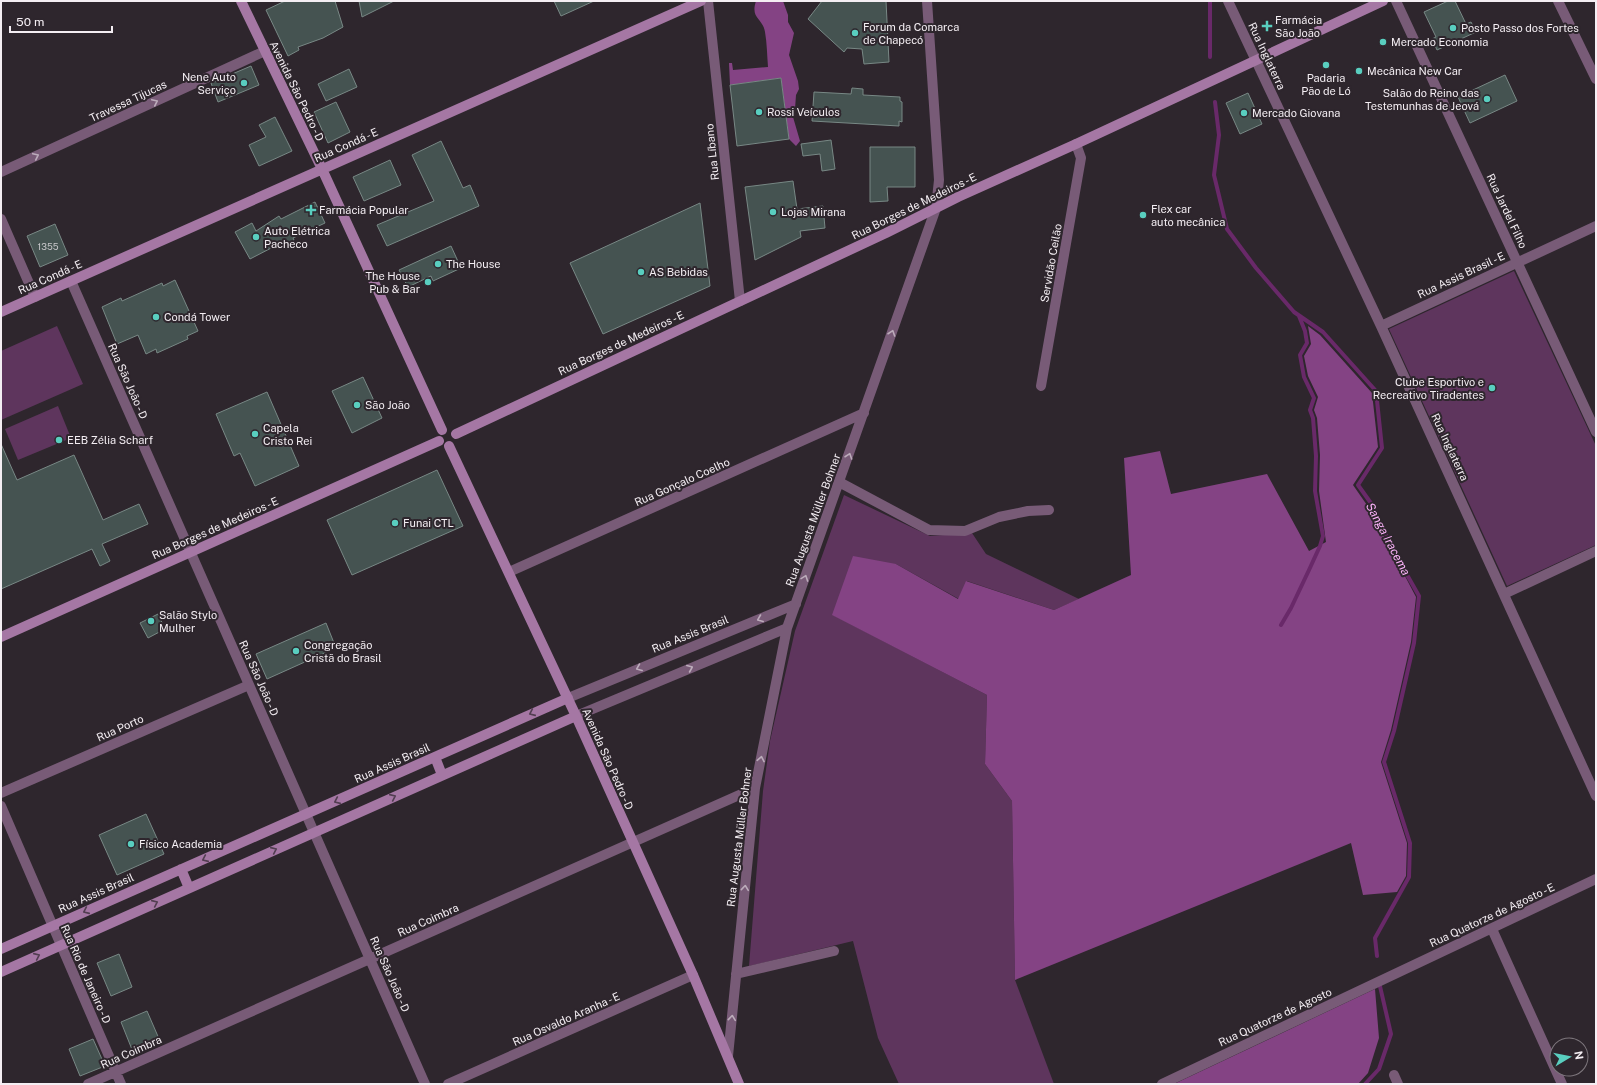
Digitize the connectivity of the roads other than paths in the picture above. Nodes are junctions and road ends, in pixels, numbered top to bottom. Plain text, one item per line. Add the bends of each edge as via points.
1 (241, 1) edge
2 (701, 1) edge
3 (708, 1) edge
4 (928, 1) edge
5 (1228, 1) edge
6 (1383, 1) edge
7 (1396, 1) edge
8 (1558, 1) edge
9 (265, 51) junction
10 (1256, 61) junction
11 (1596, 79) edge
12 (1076, 144) junction
13 (322, 169) junction
14 (1, 172) edge
15 (936, 208) junction
16 (1, 219) edge
17 (1596, 226) edge
18 (1517, 263) junction
19 (71, 281) junction
20 (35, 297) junction
21 (740, 301) junction
22 (1, 312) edge
23 (1381, 326) junction
24 (1041, 386) dead end
25 (864, 413) junction
26 (442, 430) junction
27 (1596, 432) edge
28 (456, 434) junction
29 (439, 441) junction
30 (449, 446) junction
31 (840, 482) junction
32 (1049, 510) dead end
33 (1596, 551) edge
34 (190, 552) junction
35 (509, 572) junction
36 (1504, 594) junction
37 (796, 604) junction
38 (787, 628) junction
39 (1, 637) edge
40 (249, 685) junction
41 (568, 698) junction
42 (576, 716) junction
43 (434, 757) junction
44 (442, 775) junction
45 (755, 788) junction
46 (1, 793) edge
47 (1596, 796) edge
48 (1, 806) edge
49 (306, 814) junction
50 (314, 832) junction
51 (632, 842) junction
52 (181, 869) junction
53 (1596, 879) edge
54 (189, 888) junction
55 (52, 926) junction
56 (1492, 929) junction
57 (60, 945) junction
58 (1, 949) edge
59 (834, 951) dead end
60 (370, 959) junction
61 (1, 972) edge
62 (1399, 973) joint
63 (736, 974) junction
64 (693, 975) junction
65 (728, 1056) junction
66 (116, 1072) junction
67 (88, 1084) edge
68 (121, 1084) edge
69 (425, 1084) edge
70 (448, 1084) edge
71 (739, 1084) edge
72 (1162, 1084) edge
73 (1562, 1084) edge

1 - 9 street, Avenida São Pedro - D
2 - 13 street, Rua Condá - E
3 - 21 street, Rua Líbano
4 - 15 street, Rua Augusta Müller Bohner via 939,180
5 - 10 street, Rua Inglaterra
6 - 10 street, Rua Borges de Medeiros - E
7 - 18 street, Rua Jardel Filho
8 - 11 street
9 - 13 street, Avenida São Pedro - D
14 -> 9 street, Travessa Tijucas
10 - 12 street, Rua Borges de Medeiros - E
10 - 23 street, Rua Inglaterra
12 - 15 street, Rua Borges de Medeiros - E
12 - 24 street, Servidão Ceilão via 1081,158
13 - 19 street, Rua Condá - E
13 - 26 street, Avenida São Pedro - D
15 - 21 street, Rua Borges de Medeiros - E
25 -> 15 street, Rua Augusta Müller Bohner
16 - 20 street
17 - 18 street, Rua Assis Brasil - E
18 - 23 street, Rua Assis Brasil - E
18 - 27 street, Rua Jardel Filho
19 - 20 street, Rua Condá - E
19 - 34 street, Rua São João - D
20 - 22 street, Rua Condá - E
21 - 28 street, Rua Borges de Medeiros - E
23 - 36 street, Rua Inglaterra
31 -> 25 street, Rua Augusta Müller Bohner
25 - 35 street, Rua Gonçalo Coelho
26 - 28 street via 449,429
26 - 29 street
28 - 30 street via 456,440
29 - 30 street
29 - 34 street, Rua Borges de Medeiros - E
30 - 35 street, Avenida São Pedro - D
31 - 32 street via 929,530 964,531 999,517
37 -> 31 street, Rua Augusta Müller Bohner
33 - 36 street
34 - 39 street, Rua Borges de Medeiros - E
34 - 40 street, Rua São João - D
35 - 41 street, Avenida São Pedro - D
36 - 47 street, Rua Inglaterra
37 - 38 street, Rua Augusta Müller Bohner
37 -> 41 street, Rua Assis Brasil
42 -> 38 street
45 -> 38 street, Rua Augusta Müller Bohner
40 - 46 street, Rua Porto
40 - 49 street, Rua São João - D
41 - 42 street, Avenida São Pedro - D
41 -> 43 street, Rua Assis Brasil
42 - 44 street
42 - 51 street, Avenida São Pedro - D
43 - 44 street
43 -> 49 street, Rua Assis Brasil
50 -> 44 street
45 - 51 street, Rua Coimbra
63 -> 45 street, Rua Augusta Müller Bohner
48 - 55 street, Rua Rio de Janeiro - D
49 - 50 street, Rua São João - D
49 -> 52 street, Rua Assis Brasil
54 -> 50 street
50 - 60 street, Rua São João - D
51 - 60 street, Rua Coimbra
51 - 64 street, Avenida São Pedro - D
52 - 54 street
52 -> 55 street, Rua Assis Brasil
53 - 56 street, Rua Quatorze de Agosto - E
57 -> 54 street
55 - 57 street, Rua Rio de Janeiro - D
55 - 58 street, Rua Assis Brasil
56 - 62 street, Rua Quatorze de Agosto - E
56 - 73 street
61 -> 57 street
57 - 66 street, Rua Rio de Janeiro - D
59 - 63 street
60 - 66 street, Rua Coimbra
60 - 69 street, Rua São João - D
62 - 72 street, Rua Quatorze de Agosto
65 -> 63 street, Rua Augusta Müller Bohner
64 - 65 street, Avenida São Pedro - D
64 - 70 street, Rua Osvaldo Aranha - E
65 - 71 street, Avenida São Pedro - D
66 - 67 street, Rua Coimbra
66 - 68 street, Rua Rio de Janeiro - D

